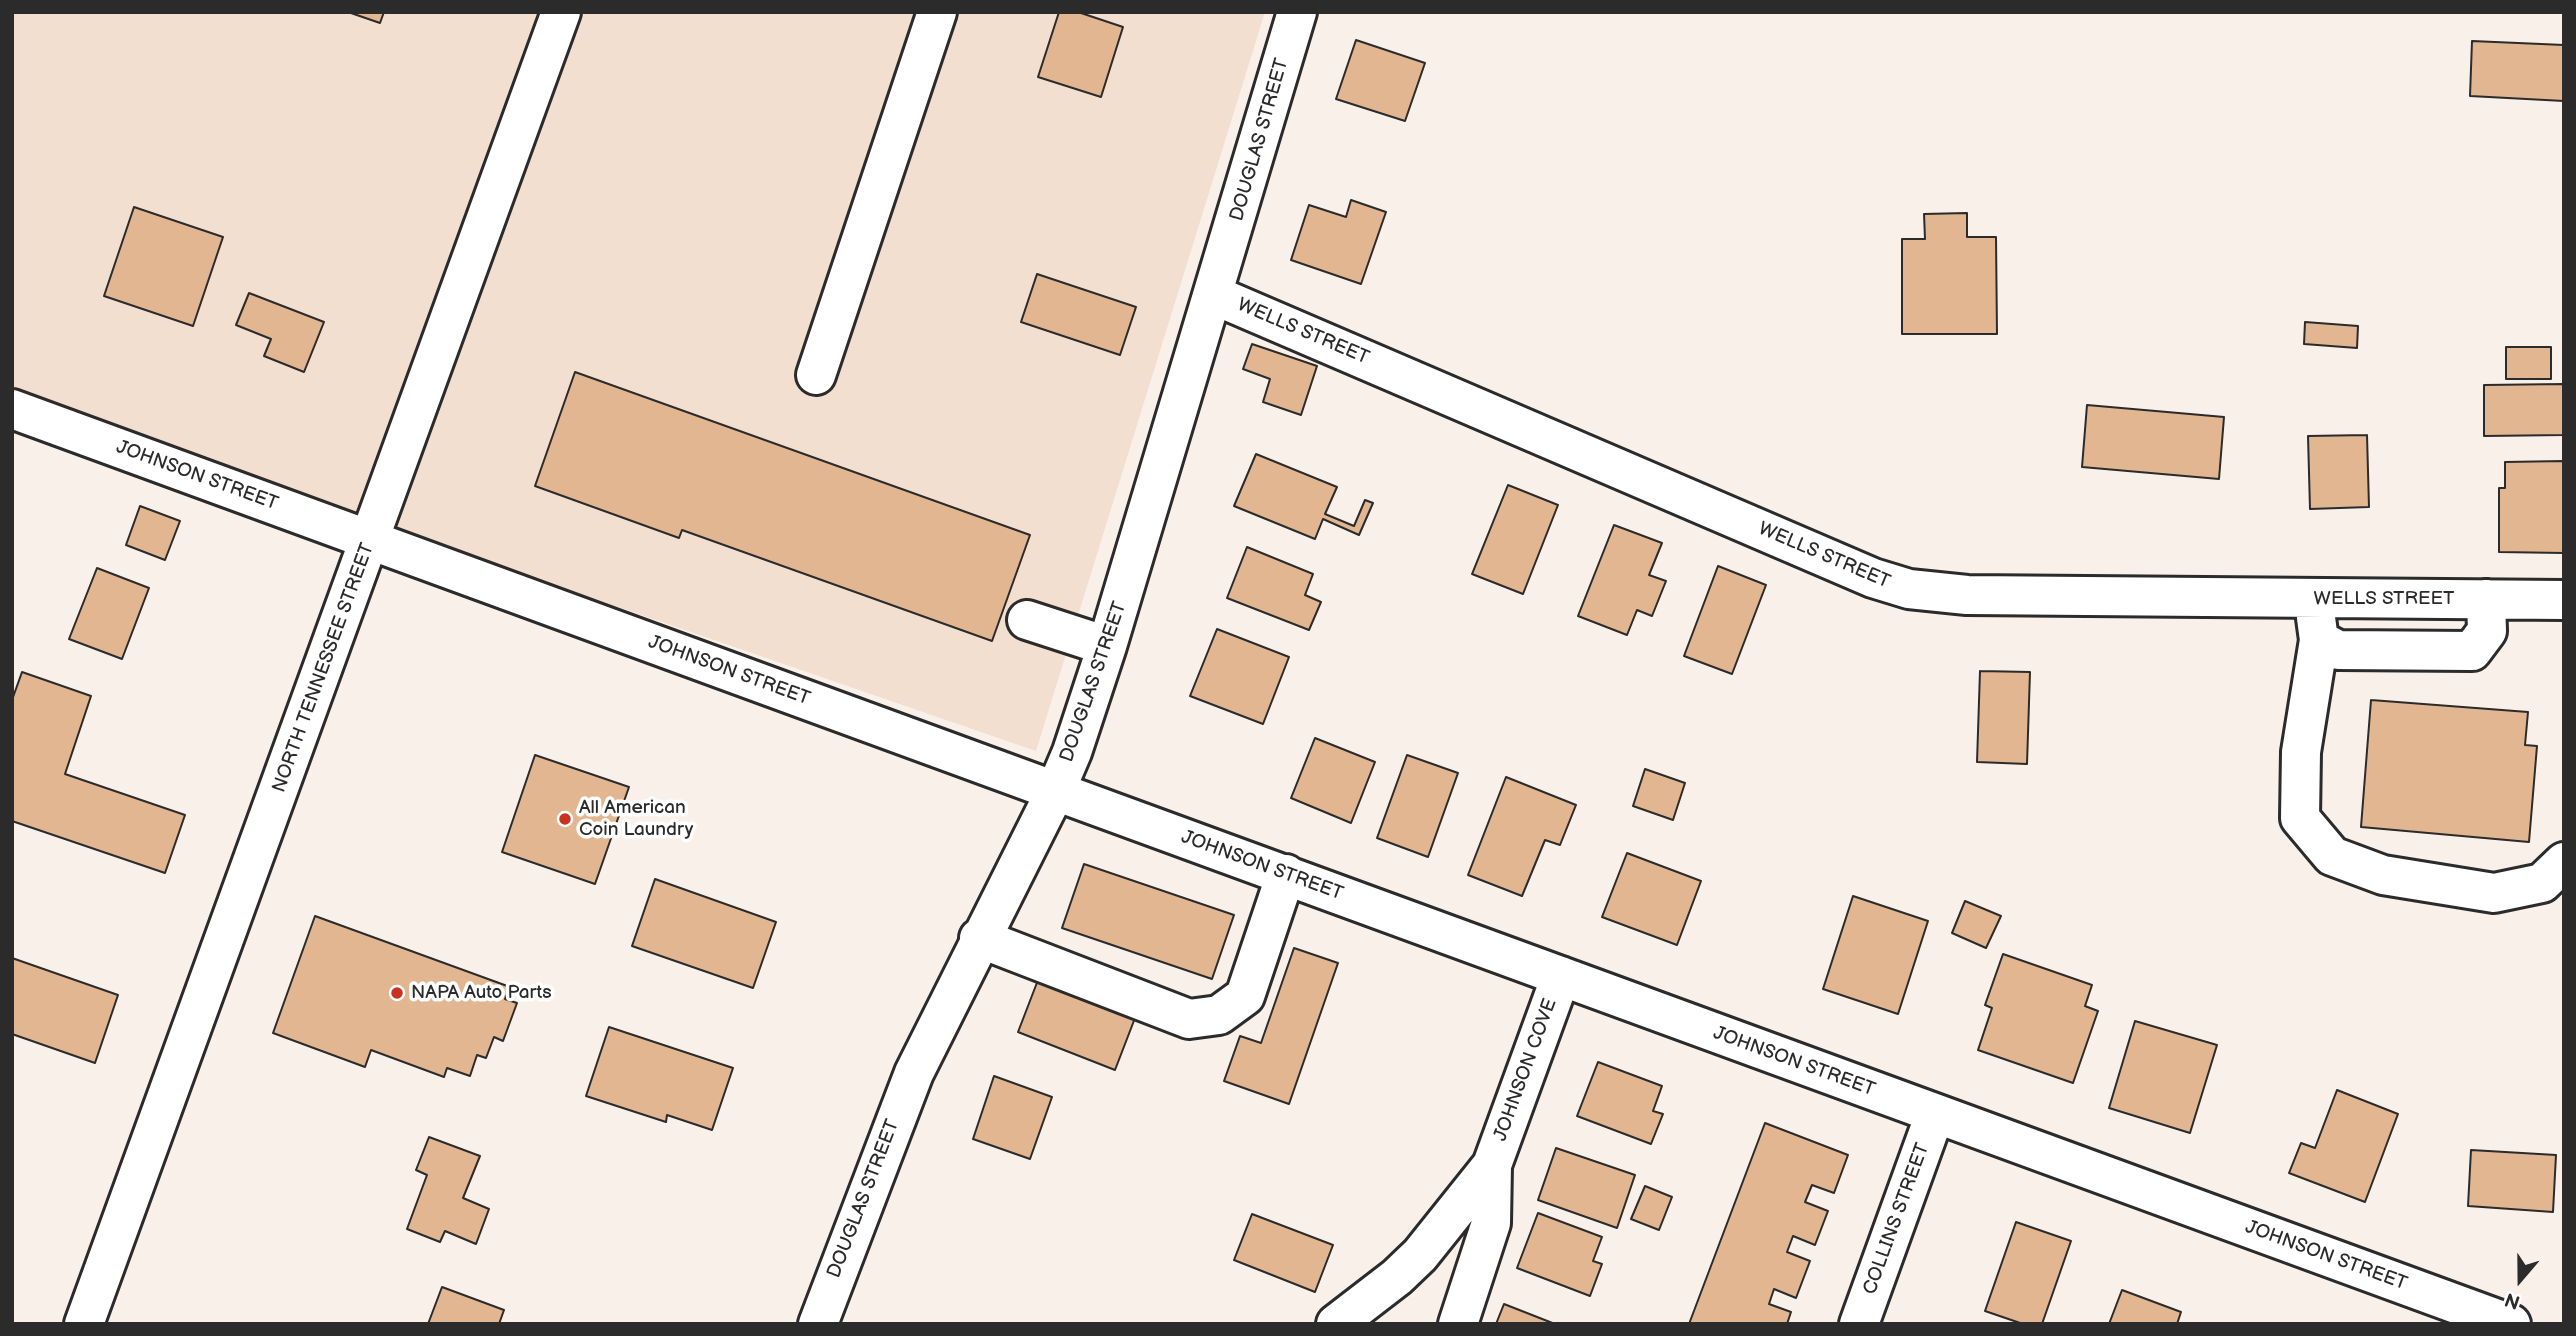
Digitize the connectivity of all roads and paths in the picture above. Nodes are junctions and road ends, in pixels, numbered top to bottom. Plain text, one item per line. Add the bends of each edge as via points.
1 (561, 12) edge
2 (937, 12) edge
3 (1297, 12) edge
4 (1214, 295) junction
5 (816, 375) dead end
6 (12, 409) edge
7 (371, 539) junction
8 (2314, 598) junction
9 (2486, 600) junction
10 (2564, 600) edge
11 (1027, 621) dead end
12 (2328, 645) junction
13 (1107, 646) junction
14 (1055, 792) junction
15 (2553, 872) edge
16 (1286, 874) junction
17 (979, 938) junction
18 (1561, 976) junction
19 (1935, 1114) junction
20 (1492, 1165) junction
21 (84, 1324) edge
22 (818, 1324) edge
23 (1336, 1324) edge
24 (1458, 1324) edge
25 (1859, 1324) edge
26 (2511, 1324) edge

1 - 7 street, NORTH TENNESSEE STREET
2 - 5 street
3 - 4 street, DOUGLAS STREET
4 - 8 street, WELLS STREET via 1889,585 1967,595
4 - 13 street, DOUGLAS STREET
6 - 7 street, JOHNSON STREET
7 - 14 street, JOHNSON STREET
7 - 21 street, NORTH TENNESSEE STREET
8 - 9 street, WELLS STREET
8 - 12 street
9 - 10 street, WELLS STREET
9 - 12 street via 2487,631 2472,651
11 - 13 street
12 - 15 street via 2301,752 2300,818 2332,856 2383,875 2494,893
13 - 14 street, DOUGLAS STREET
14 - 16 street, JOHNSON STREET
14 - 17 street, DOUGLAS STREET
16 - 17 street via 1245,996 1219,1015 1189,1019
16 - 18 street, JOHNSON STREET
17 - 22 street, DOUGLAS STREET via 909,1085
18 - 19 street, JOHNSON STREET
18 - 20 street, JOHNSON COVE
19 - 25 street, COLLINS STREET
19 - 26 street, JOHNSON STREET
20 - 23 street, JOHNSON COVE via 1420,1255
20 - 24 street, JOHNSON COVE via 1491,1223

